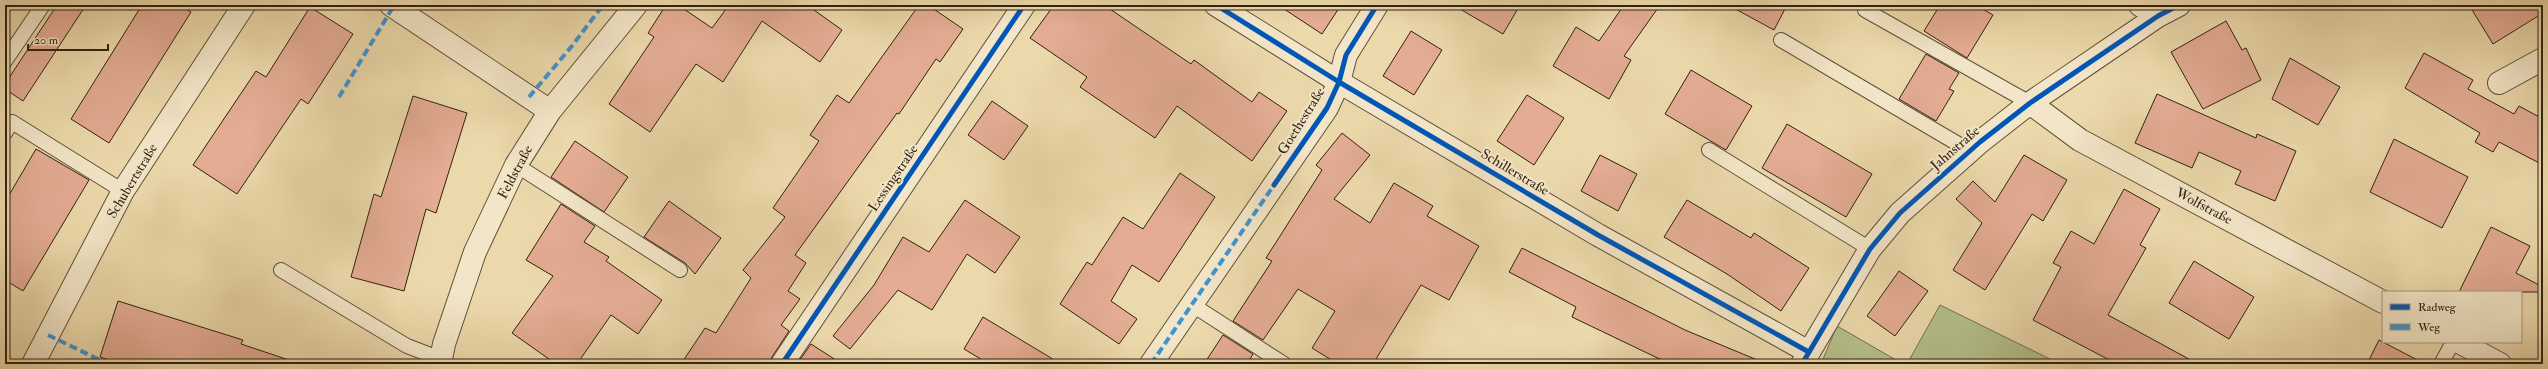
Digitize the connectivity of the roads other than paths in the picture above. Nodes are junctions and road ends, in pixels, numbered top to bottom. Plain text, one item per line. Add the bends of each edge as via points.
1 (43, 5) edge
2 (244, 5) edge
3 (391, 5) edge
4 (636, 5) edge
5 (1024, 5) edge
6 (1216, 5) edge
7 (1377, 5) edge
8 (2140, 5) edge
9 (2179, 5) edge
10 (1865, 10) dead end
11 (2158, 16) junction
12 (1781, 40) dead end
13 (2543, 58) edge
14 (5, 61) edge
15 (1339, 82) junction
16 (2499, 83) dead end
17 (2030, 102) junction
18 (550, 111) junction
19 (5, 133) edge
20 (1709, 150) dead end
21 (1970, 151) junction
22 (516, 165) junction
23 (123, 190) junction
24 (1870, 249) junction
25 (282, 270) dead end
26 (680, 270) dead end
27 (2382, 301) edge
28 (1191, 304) junction
29 (2452, 343) edge
30 (2460, 343) edge
31 (1805, 357) edge
32 (440, 361) edge
33 (33, 364) edge
34 (782, 364) edge
35 (1151, 364) edge
36 (1284, 364) edge
37 (2441, 364) edge
38 (2500, 364) edge

1 - 14 lane
2 - 23 street, Schubertstraße
3 - 18 street
4 - 18 street, Feldstraße
5 - 34 street, Lessingstraße
6 - 15 street, Schillerstraße
7 - 15 street, Goethestraße via 1346,55
8 - 11 street
9 - 11 street, Jahnstraße
10 - 17 lane
11 - 17 street, Jahnstraße
12 - 21 lane
13 - 16 street
15 - 28 street, Goethestraße via 1327,108
15 - 31 street, Schillerstraße
17 - 21 street, Jahnstraße
17 - 27 street, Wolfstraße via 2080,140
18 - 22 street, Feldstraße
19 - 23 lane via 12,122
20 - 24 lane
21 - 24 street, Jahnstraße via 1900,213
22 - 26 lane
22 - 32 street, Feldstraße via 475,252
23 - 33 street, Schubertstraße
24 - 31 street, Jahnstraße
25 - 32 lane via 407,346
28 - 35 street, Goethestraße
28 - 36 lane
29 - 37 lane
30 - 38 street

